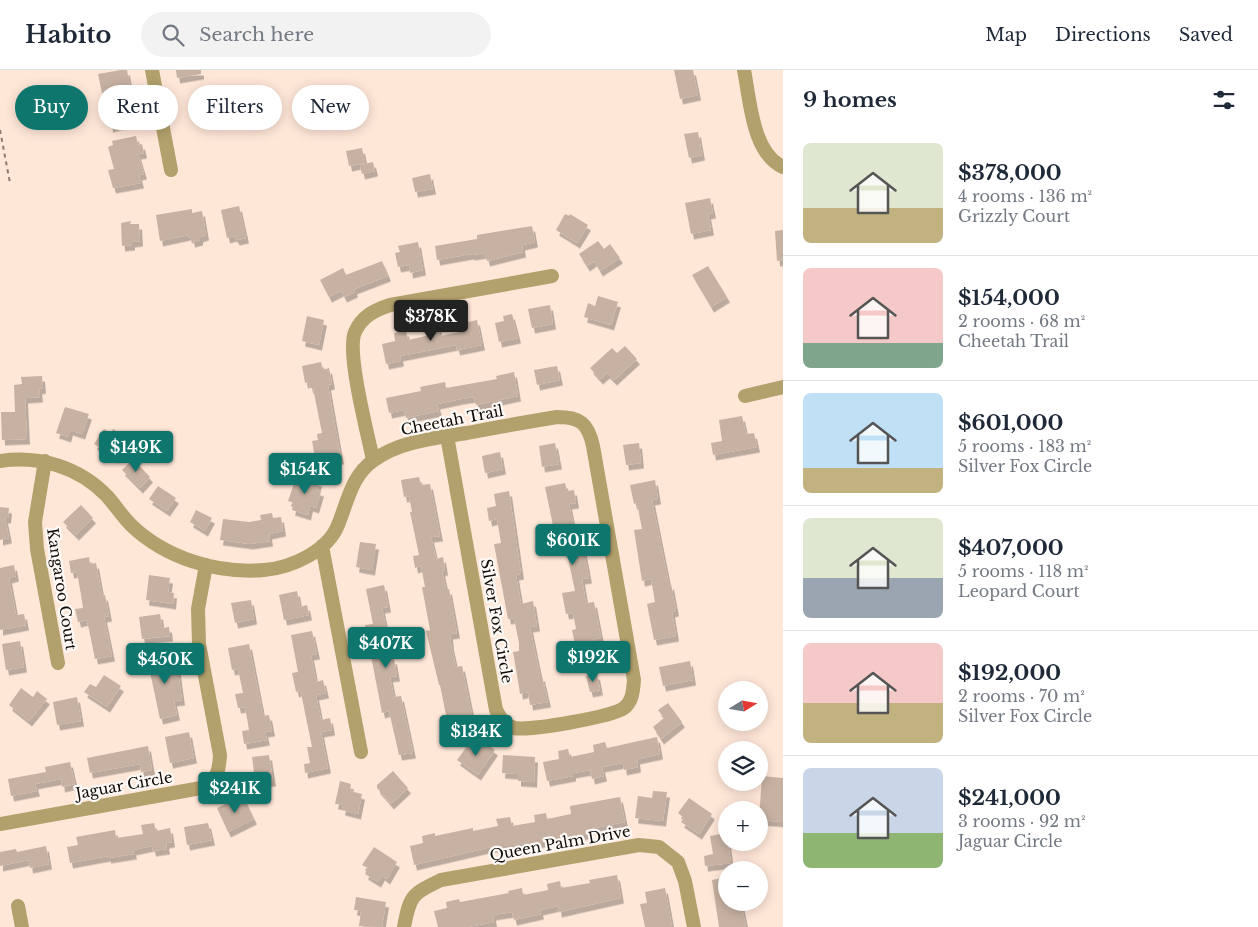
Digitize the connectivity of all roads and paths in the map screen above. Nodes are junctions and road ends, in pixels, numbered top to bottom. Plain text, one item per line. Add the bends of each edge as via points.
1 (152, 70) edge
2 (744, 70) edge
3 (0, 130) edge
4 (783, 167) edge
5 (171, 170) dead end
6 (10, 183) dead end
7 (552, 276) dead end
8 (783, 387) edge
9 (745, 396) dead end
10 (582, 423) joint
11 (447, 436) junction
12 (373, 460) junction
13 (0, 461) edge
14 (45, 461) junction
15 (322, 546) junction
16 (206, 565) junction
17 (58, 663) dead end
18 (361, 752) dead end
19 (0, 824) edge
20 (18, 906) dead end
21 (22, 927) edge
22 (404, 927) edge
23 (694, 927) edge

1 - 5 street
2 - 4 street via 756,132 766,153
3 - 6 path
7 - 12 street via 390,305 374,310 362,320 354,333 352,348
8 - 9 street
10 - 11 street, Cheetah Trail via 571,417 557,417
10 - 11 street, Silver Fox Circle via 590,432 593,446 634,680 633,695 625,707 612,714 529,729 513,728 502,721 496,710
11 - 12 street, Cheetah Trail via 408,444
12 - 15 street, Cheetah Trail via 351,487 338,525
13 - 14 street, Cheetah Trail
14 - 16 street, Cheetah Trail via 88,480 132,526 158,545 184,559
14 - 17 street, Kangaroo Court via 35,522 36,549
15 - 16 street, Cheetah Trail via 287,565 265,570
15 - 18 street
16 - 19 street, Jaguar Circle via 198,609 198,644 220,755 219,770 213,781 201,788
20 - 21 street
22 - 23 street, Queen Palm Drive via 409,902 421,890 441,880 639,845 659,847 678,862

